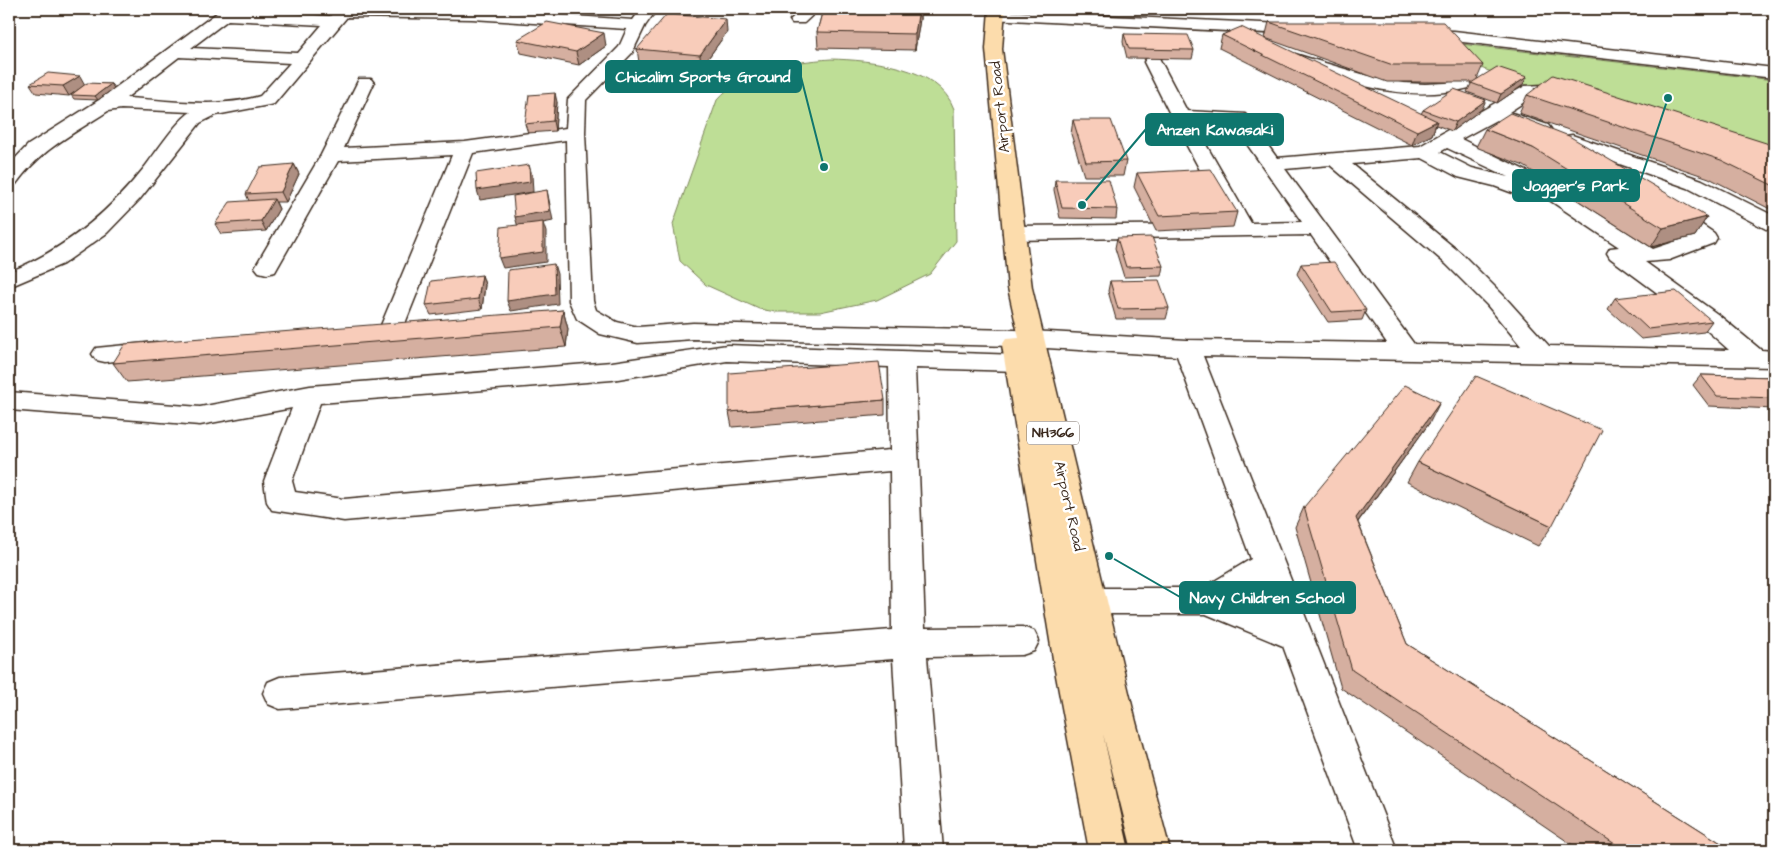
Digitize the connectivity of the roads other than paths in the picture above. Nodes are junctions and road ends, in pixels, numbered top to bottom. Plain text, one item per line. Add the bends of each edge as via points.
1 (812, 9) edge
2 (991, 11) edge
3 (228, 12) edge
4 (341, 14) edge
5 (643, 17) edge
6 (798, 20) dead end
7 (1232, 26) junction
8 (1319, 30) edge
9 (1406, 34) edge
10 (1263, 45) edge
11 (175, 52) junction
12 (304, 58) junction
13 (1153, 62) edge
14 (1774, 73) edge
15 (365, 83) dead end
16 (1364, 98) edge
17 (103, 106) junction
18 (1589, 106) edge
19 (214, 108) junction
20 (1426, 109) edge
21 (1494, 113) junction
22 (1180, 116) junction
23 (575, 134) junction
24 (1446, 140) junction
25 (1572, 141) junction
26 (465, 148) junction
27 (1425, 152) junction
28 (331, 156) junction
29 (1334, 159) junction
30 (1271, 164) junction
31 (1602, 172) edge
32 (9, 180) edge
33 (1651, 202) edge
34 (1774, 224) edge
35 (1317, 228) junction
36 (1244, 230) junction
37 (1014, 233) junction
38 (268, 267) dead end
39 (9, 280) edge
40 (420, 328) edge
41 (1021, 347) junction
42 (174, 348) edge
43 (1187, 348) junction
44 (105, 354) dead end
45 (1407, 354) junction
46 (1542, 355) junction
47 (1764, 359) edge
48 (902, 360) junction
49 (310, 396) junction
50 (11, 404) edge
51 (904, 459) junction
52 (1268, 566) junction
53 (1091, 601) junction
54 (1208, 601) junction
55 (1294, 636) junction
56 (1022, 641) dead end
57 (909, 643) junction
58 (280, 693) dead end
59 (924, 850) edge
60 (1109, 850) edge
61 (1151, 850) edge
62 (1377, 850) edge

1 - 6 street
2 - 7 street
2 - 37 highway, Airport Road / NH366
2 - 41 highway, Airport Road / NH366 via 982,87 991,172
3 - 4 street
3 - 11 street
4 - 5 street
4 - 12 street
5 - 23 street via 626,49 577,99
7 - 8 street
7 - 10 street
9 - 14 street via 1454,36
11 - 12 street
11 - 17 street
12 - 19 street via 267,100 250,107
13 - 22 street
15 - 28 street
16 - 20 street via 1279,54 1396,88 1413,90 1460,85
17 - 19 street via 121,103
17 - 32 street via 35,149
18 - 21 street via 1535,89
19 - 39 street via 193,119 136,192 83,241 60,257
21 - 24 street
21 - 25 street
22 - 30 street via 1238,118
22 - 36 street
23 - 26 street
23 - 41 street via 581,301 576,315 638,335 693,331
24 - 27 street
24 - 33 street via 1540,185 1649,256 1661,255 1706,238
25 - 31 street via 1558,143 1560,148
25 - 34 street via 1696,184
26 - 28 street
26 - 40 street via 381,331
27 - 29 street
27 - 47 street via 1464,173 1501,181 1527,193 1601,241
28 - 38 street
29 - 30 street
29 - 46 street via 1454,259 1495,300
30 - 35 street
35 - 36 street
35 - 45 street
36 - 37 street
37 - 41 highway, Airport Road / NH366 via 1020,288
41 - 43 street
41 - 48 street
41 - 53 highway, Airport Road / NH366
41 - 60 highway, Airport Road / NH366 via 1071,665
42 - 44 street
43 - 45 street
43 - 52 street
45 - 46 street
46 - 47 street
48 - 49 street via 727,354 612,371
48 - 51 street
49 - 50 street via 200,416
49 - 51 street via 278,481 282,502 344,510
51 - 57 street
52 - 54 street
52 - 55 street
53 - 54 street
53 - 61 highway, Airport Road / NH366
54 - 55 street
55 - 62 street
56 - 57 street
57 - 58 street
57 - 59 street

